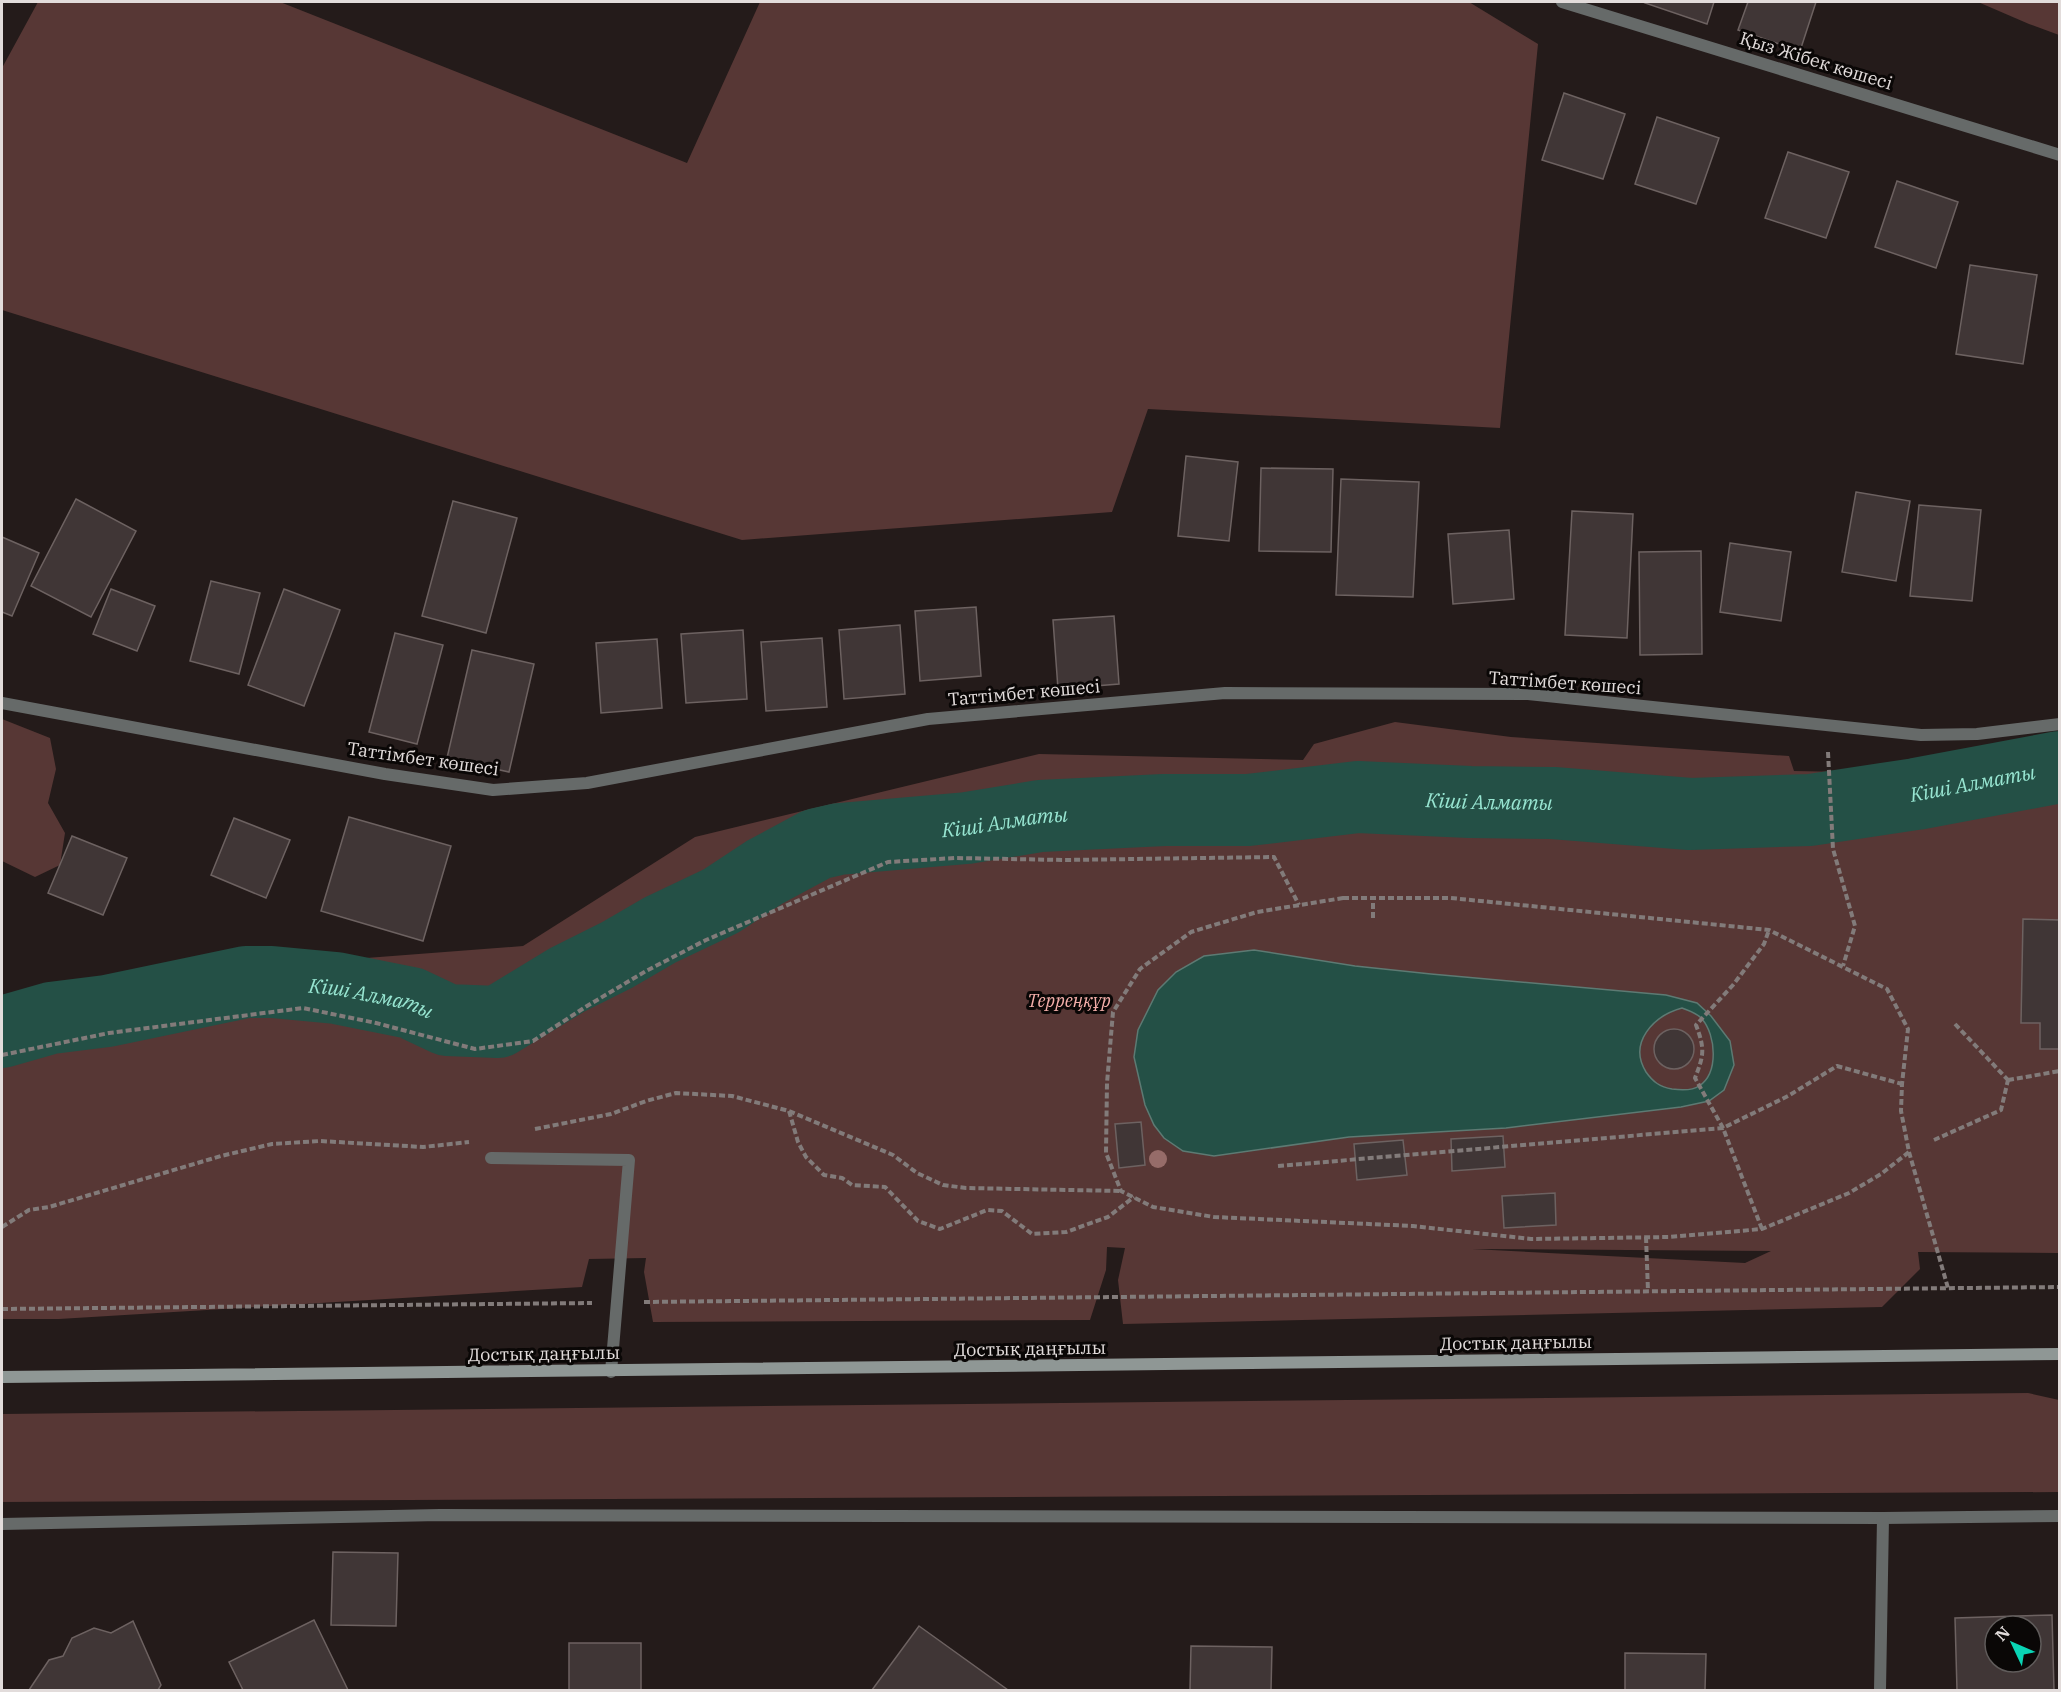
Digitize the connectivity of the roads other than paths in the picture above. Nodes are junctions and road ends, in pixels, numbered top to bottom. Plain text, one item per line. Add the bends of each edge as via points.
1 (1562, 2) edge
2 (2060, 155) edge
3 (2, 703) edge
4 (2060, 724) edge
5 (491, 1158) dead end
6 (2060, 1354) edge
7 (611, 1372) junction
8 (2, 1377) edge
9 (2060, 1516) edge
10 (1883, 1518) junction
11 (2, 1524) edge
12 (1880, 1690) edge

1 - 2 street, Қыз Жібек көшесі
3 - 4 street, Таттімбет көшесі via 385,774 493,790 586,783 928,719 1225,693 1528,694 1921,735 1977,734
5 - 7 street via 629,1160
6 - 7 main road, Достық даңғылы
7 - 8 main road, Достық даңғылы
9 - 10 street
10 - 11 street via 440,1515
10 - 12 street

